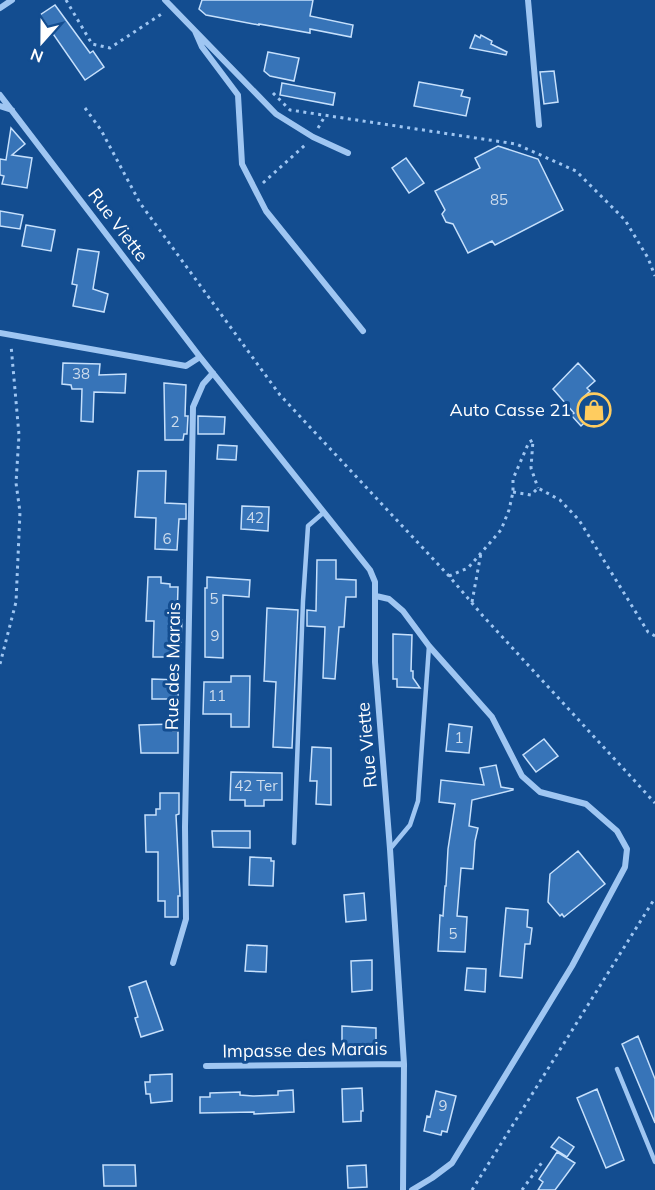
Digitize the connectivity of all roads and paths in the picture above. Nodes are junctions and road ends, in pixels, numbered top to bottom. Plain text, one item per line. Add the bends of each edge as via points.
1 (12, 0) edge
2 (66, 0) edge
3 (165, 0) edge
4 (528, 0) edge
5 (171, 6) junction
6 (0, 8) edge
7 (195, 31) junction
8 (266, 86) dead end
9 (0, 95) edge
10 (0, 106) edge
11 (85, 108) dead end
12 (12, 111) junction
13 (326, 115) junction
14 (539, 125) dead end
15 (313, 137) junction
16 (348, 153) dead end
17 (255, 190) junction
18 (655, 276) edge
19 (363, 331) dead end
20 (0, 333) edge
21 (10, 335) junction
22 (200, 357) junction
23 (213, 373) junction
24 (538, 488) junction
25 (513, 492) junction
26 (323, 513) junction
27 (482, 551) junction
28 (449, 576) junction
29 (376, 596) junction
30 (472, 603) junction
31 (655, 636) edge
32 (429, 645) junction
33 (0, 664) edge
34 (655, 803) edge
35 (294, 843) dead end
36 (390, 849) junction
37 (655, 898) edge
38 (173, 963) dead end
39 (404, 1064) junction
40 (206, 1066) dead end
41 (617, 1068) dead end
42 (543, 1161) dead end
43 (655, 1162) edge
44 (402, 1190) edge
45 (412, 1190) edge
46 (472, 1190) edge
47 (522, 1190) edge

1 - 6 street
2 - 5 path via 92,44 110,48
3 - 5 street
4 - 14 street
5 - 7 street
7 - 15 street via 276,114
7 - 17 street via 202,47 238,95 242,164
8 - 13 path via 290,110
9 - 12 street, Rue Viette
10 - 12 street, Rue Viette
11 - 28 path via 101,129 140,203 280,395
12 - 22 street, Rue Viette
13 - 15 path
13 - 18 path via 516,144 576,171 626,219
15 - 16 street
15 - 17 path
17 - 19 street via 266,211
20 - 21 street
21 - 22 street via 186,366
21 - 33 path via 19,435 16,483 20,512 16,602
22 - 23 street, Rue Viette
23 - 26 street, Rue Viette
23 - 38 street, Rue des Marais via 202,384 193,407 186,919
24 - 25 path via 531,495
24 - 25 path via 531,468 533,440 513,480
24 - 31 path via 560,500 579,520 648,632
25 - 27 path via 501,530
26 - 29 street, Rue Viette via 370,570
26 - 35 lane via 308,526
27 - 28 path via 468,568
27 - 30 path
28 - 30 path
29 - 32 street via 389,599 403,611
29 - 36 street, Rue Viette via 375,662
30 - 34 path
32 - 36 lane via 418,801 410,825
32 - 45 street via 492,717 522,776 540,792 586,804 616,831 627,849 625,867 572,966 452,1163
36 - 39 street, Rue Viette
37 - 46 path
39 - 40 street, Impasse des Marais
39 - 44 street, Rue Viette
41 - 43 lane
42 - 47 path

